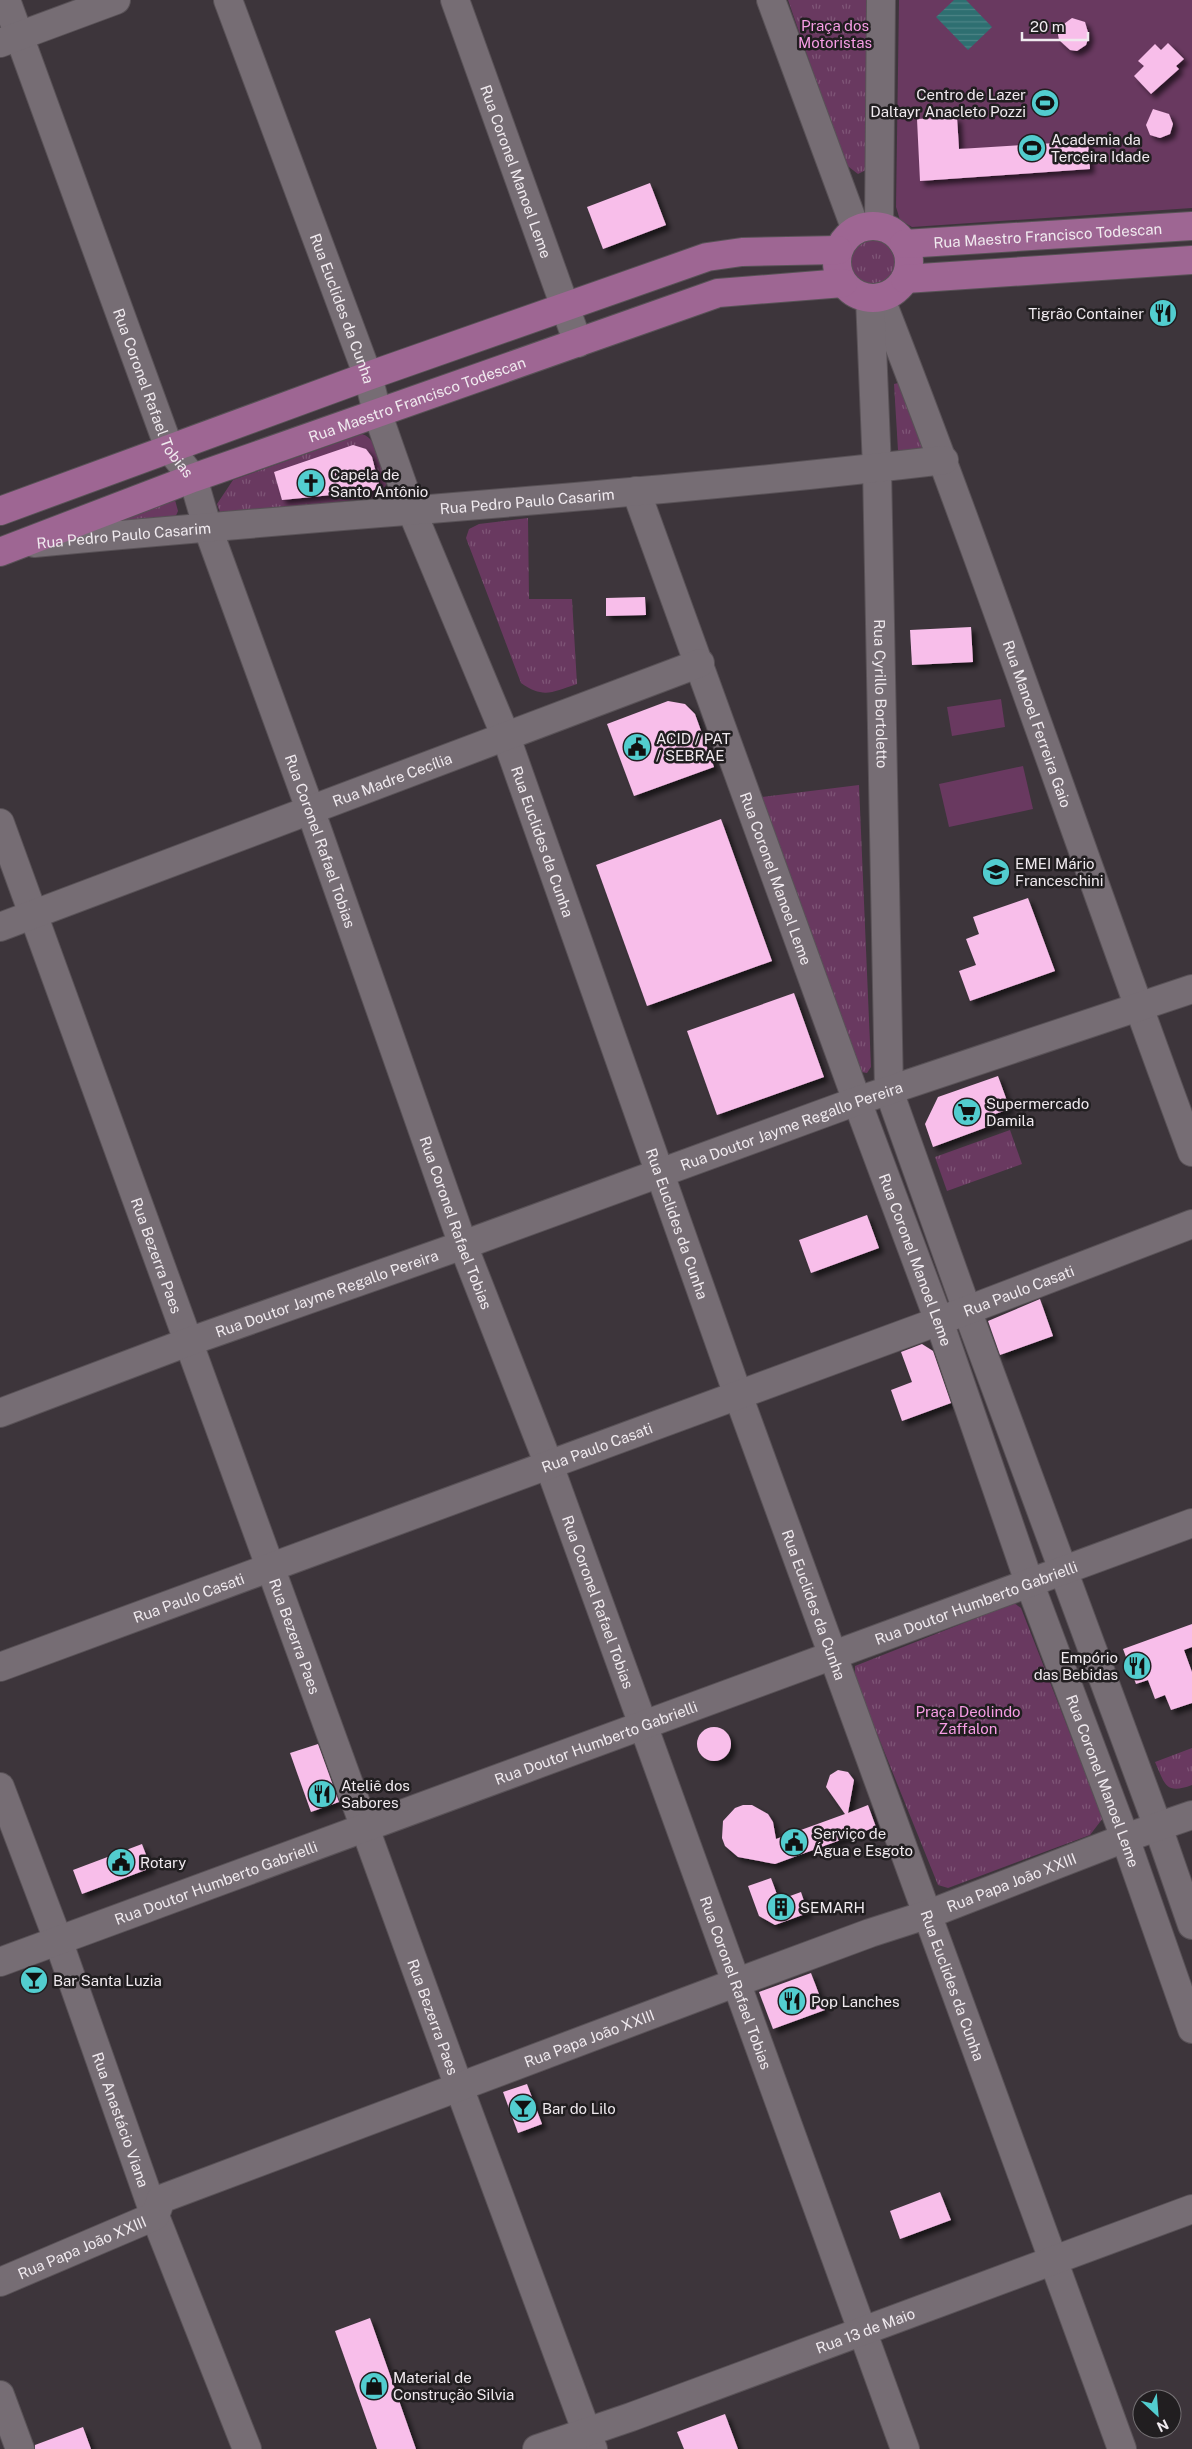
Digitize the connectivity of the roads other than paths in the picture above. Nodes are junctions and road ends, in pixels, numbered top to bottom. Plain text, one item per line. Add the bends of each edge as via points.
1 (6, 0) edge
2 (116, 0) edge
3 (228, 0) edge
4 (455, 0) edge
5 (771, 0) edge
6 (881, 0) edge
7 (9, 39) edge
8 (1192, 226) edge
9 (868, 228) junction
10 (904, 244) junction
11 (838, 250) junction
12 (1192, 260) edge
13 (905, 278) junction
14 (843, 283) junction
15 (875, 298) junction
16 (564, 307) junction
17 (578, 344) junction
18 (368, 376) junction
19 (377, 412) junction
20 (169, 448) junction
21 (944, 460) junction
22 (877, 468) junction
23 (193, 478) junction
24 (636, 491) junction
25 (411, 509) junction
26 (0, 510) edge
27 (207, 526) junction
28 (10, 548) edge
29 (700, 663) junction
30 (506, 737) junction
31 (310, 810) junction
32 (0, 823) edge
33 (32, 916) junction
34 (0, 927) edge
35 (1192, 989) edge
36 (1138, 1008) junction
37 (889, 1091) junction
38 (857, 1102) junction
39 (1192, 1152) edge
40 (660, 1172) junction
41 (1192, 1224) edge
42 (463, 1245) junction
43 (966, 1310) junction
44 (939, 1321) junction
45 (188, 1342) junction
46 (738, 1395) junction
47 (0, 1413) edge
48 (548, 1465) junction
49 (1192, 1523) edge
50 (271, 1568) junction
51 (1062, 1570) junction
52 (1030, 1582) junction
53 (833, 1656) junction
54 (0, 1667) edge
55 (642, 1725) junction
56 (0, 1787) edge
57 (1192, 1815) edge
58 (1158, 1827) junction
59 (365, 1828) junction
60 (1125, 1838) junction
61 (929, 1914) junction
62 (1192, 1925) edge
63 (58, 1940) junction
64 (0, 1962) edge
65 (736, 1983) junction
66 (1192, 2029) edge
67 (459, 2087) junction
68 (1192, 2209) edge
69 (155, 2216) junction
70 (1054, 2260) junction
71 (0, 2282) edge
72 (861, 2330) junction
73 (0, 2395) edge
74 (590, 2440) edge
75 (20, 2449) edge
76 (247, 2449) edge
77 (537, 2449) edge
78 (905, 2449) edge
79 (1122, 2449) edge

1 - 7 street, Rua Coronel Rafael Tobias
2 - 7 street
3 - 18 street, Rua Euclides da Cunha
4 - 16 street, Rua Coronel Manoel Leme
5 - 9 street
6 - 9 street
7 - 20 street, Rua Coronel Rafael Tobias
8 - 10 main road, Rua Maestro Francisco Todescan
9 - 10 main road via 898,236
9 - 11 main road via 848,235
10 - 13 main road via 909,261
11 - 14 main road via 836,262
11 - 16 main road via 742,252 707,257
12 - 13 main road
13 - 15 main road via 890,294
14 - 15 main road via 850,291
14 - 17 main road, Rua Maestro Francisco Todescan via 718,293
15 - 21 street, Rua Manoel Ferreira Gaio
15 - 22 street, Rua Cyrillo Bortoletto
16 - 17 street, Rua Coronel Manoel Leme
16 - 18 main road
17 - 19 main road, Rua Maestro Francisco Todescan
18 - 19 street, Rua Euclides da Cunha
18 - 20 main road
19 - 23 main road, Rua Maestro Francisco Todescan
19 - 25 street, Rua Euclides da Cunha
20 - 23 street, Rua Coronel Rafael Tobias
20 - 26 main road
21 - 22 street, Rua Pedro Paulo Casarim
21 - 36 street, Rua Manoel Ferreira Gaio
22 - 24 street, Rua Pedro Paulo Casarim
22 - 37 street, Rua Cyrillo Bortoletto
23 - 27 street, Rua Coronel Rafael Tobias
23 - 28 main road, Rua Maestro Francisco Todescan
24 - 25 street, Rua Pedro Paulo Casarim
24 - 29 street, Rua Coronel Manoel Leme
25 - 27 street, Rua Pedro Paulo Casarim
25 - 30 street, Rua Euclides da Cunha
27 - 28 street, Rua Pedro Paulo Casarim
27 - 31 street, Rua Coronel Rafael Tobias
29 - 30 street, Rua Madre Cecília
29 - 38 street, Rua Coronel Manoel Leme
30 - 31 street, Rua Madre Cecília
30 - 40 street, Rua Euclides da Cunha
31 - 33 street, Rua Madre Cecília
31 - 42 street, Rua Coronel Rafael Tobias
32 - 33 street, Rua Bezerra Paes
33 - 34 street, Rua Madre Cecília
33 - 45 street, Rua Bezerra Paes
35 - 36 street, Rua Doutor Jayme Regallo Pereira
36 - 37 street, Rua Doutor Jayme Regallo Pereira
36 - 39 street, Rua Manoel Ferreira Gaio
37 - 38 street, Rua Doutor Jayme Regallo Pereira
37 - 43 street, Rua Coronel Manoel Leme
38 - 40 street, Rua Doutor Jayme Regallo Pereira
38 - 44 street, Rua Coronel Manoel Leme
40 - 42 street, Rua Doutor Jayme Regallo Pereira
40 - 46 street, Rua Euclides da Cunha
41 - 43 street, Rua Paulo Casati
42 - 45 street, Rua Doutor Jayme Regallo Pereira
42 - 48 street, Rua Coronel Rafael Tobias
43 - 44 street, Rua Paulo Casati
43 - 51 street, Rua Coronel Manoel Leme
44 - 46 street, Rua Paulo Casati
44 - 52 street, Rua Coronel Manoel Leme
45 - 47 street, Rua Doutor Jayme Regallo Pereira
45 - 50 street, Rua Bezerra Paes
46 - 48 street, Rua Paulo Casati
46 - 53 street, Rua Euclides da Cunha
48 - 50 street, Rua Paulo Casati
48 - 55 street, Rua Coronel Rafael Tobias
49 - 51 street, Rua Doutor Humberto Gabrielli
50 - 54 street, Rua Paulo Casati
50 - 59 street, Rua Bezerra Paes
51 - 52 street, Rua Doutor Humberto Gabrielli
51 - 58 street, Rua Coronel Manoel Leme
52 - 53 street, Rua Doutor Humberto Gabrielli
52 - 60 street, Rua Coronel Manoel Leme
53 - 55 street, Rua Doutor Humberto Gabrielli
53 - 61 street, Rua Euclides da Cunha
55 - 59 street, Rua Doutor Humberto Gabrielli
55 - 65 street, Rua Coronel Rafael Tobias
56 - 63 street, Rua Anastácio Viana
57 - 58 street, Rua Papa João XXIII
58 - 60 street, Rua Papa João XXIII
58 - 62 street, Rua Coronel Manoel Leme
59 - 63 street, Rua Doutor Humberto Gabrielli
59 - 67 street, Rua Bezerra Paes
60 - 61 street, Rua Papa João XXIII
60 - 66 street, Rua Coronel Manoel Leme
61 - 65 street, Rua Papa João XXIII
61 - 70 street, Rua Euclides da Cunha
63 - 64 street, Rua Doutor Humberto Gabrielli
63 - 69 street, Rua Anastácio Viana
65 - 67 street, Rua Papa João XXIII
65 - 72 street, Rua Coronel Rafael Tobias
67 - 69 street, Rua Papa João XXIII via 161,2199
67 - 74 street, Rua Bezerra Paes
68 - 70 street, Rua 13 de Maio
69 - 71 street, Rua Papa João XXIII
69 - 76 street, Rua Anastácio Viana
70 - 72 street, Rua 13 de Maio
70 - 79 street, Rua Euclides da Cunha
72 - 74 street, Rua 13 de Maio
72 - 78 street, Rua Coronel Rafael Tobias
73 - 75 street
74 - 77 street, Rua 13 de Maio

